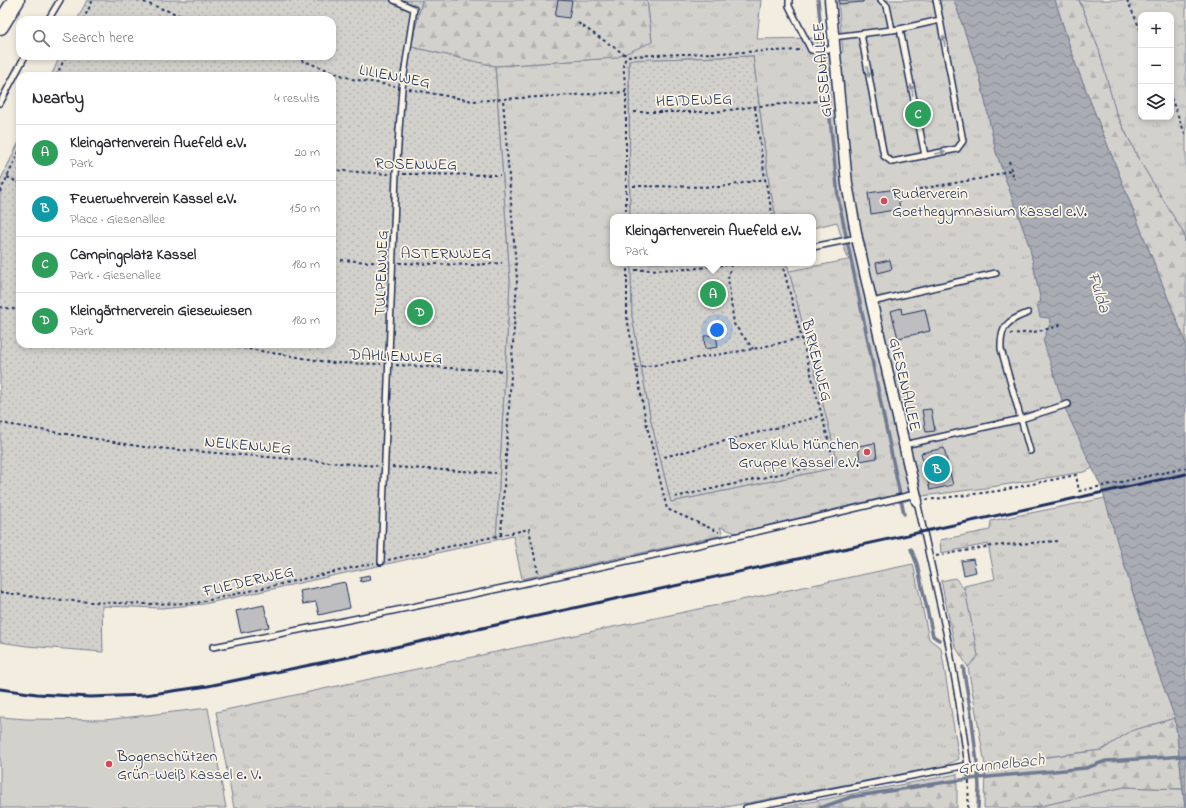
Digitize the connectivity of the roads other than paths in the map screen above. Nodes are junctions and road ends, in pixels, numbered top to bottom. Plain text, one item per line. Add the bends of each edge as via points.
1 (16, 0) edge
2 (60, 0) edge
3 (394, 0) edge
4 (789, 0) edge
5 (830, 0) edge
6 (882, 0) edge
7 (936, 0) edge
8 (50, 16) edge
9 (940, 20) junction
10 (0, 26) edge
11 (900, 29) junction
12 (892, 30) junction
13 (861, 34) junction
14 (833, 38) junction
15 (831, 49) junction
16 (24, 60) edge
17 (17, 72) edge
18 (16, 74) edge
19 (0, 103) edge
20 (925, 156) junction
21 (854, 239) junction
22 (816, 246) edge
23 (996, 273) dead end
24 (872, 302) junction
25 (1028, 313) dead end
26 (1068, 404) dead end
27 (1021, 419) junction
28 (904, 445) junction
29 (1030, 451) dead end
30 (913, 497) junction
31 (381, 562) road end
32 (213, 647) dead end
33 (968, 765) junction
34 (968, 773) dead end
35 (746, 808) edge

1 - 10 main road
2 - 8 lane
3 - 31 lane, TULPENWEG via 414,9 402,88 396,174
4 - 15 lane via 789,6 812,50
5 - 14 street, GIESENALLEE
6 - 12 lane via 887,6
7 - 9 lane
9 - 11 lane
20 -> 9 lane via 957,149 963,141
11 - 12 lane
20 -> 11 lane
12 - 13 lane
13 - 14 lane
13 -> 20 lane via 884,156 892,162
14 - 15 street, GIESENALLEE
15 - 21 street, GIESENALLEE
16 - 17 lane
18 - 19 lane
21 - 22 lane
21 - 24 street, GIESENALLEE
23 - 24 lane
24 - 28 street, GIESENALLEE
25 - 27 lane via 1012,321 1001,335 1001,349
26 - 27 lane
27 - 28 lane
27 - 29 lane
28 - 30 street, GIESENALLEE
30 - 32 lane via 897,498 722,541
30 - 33 lane, GIESENALLEE via 948,641
33 - 34 lane, GIESENALLEE
33 - 35 lane

